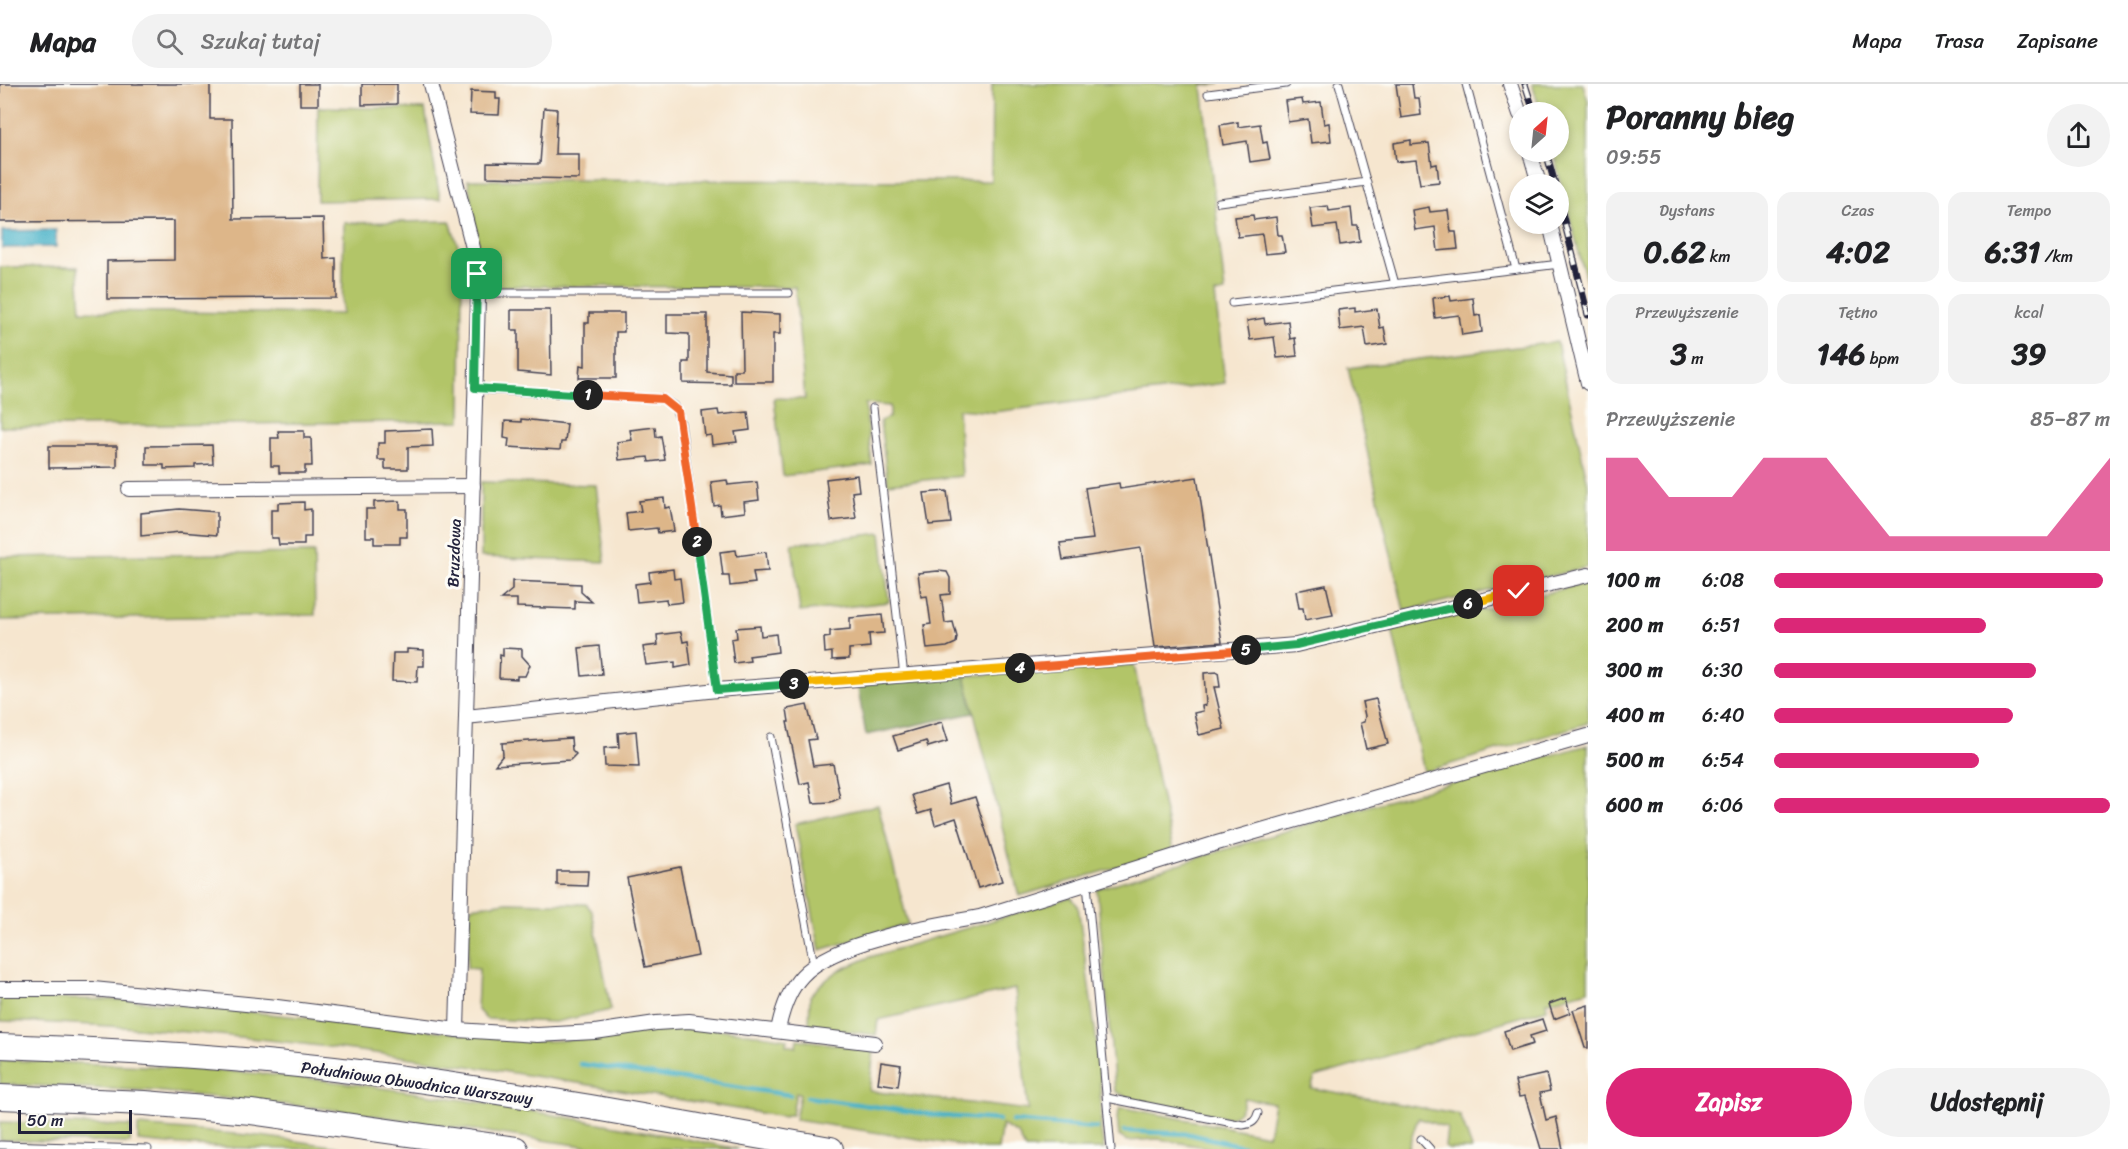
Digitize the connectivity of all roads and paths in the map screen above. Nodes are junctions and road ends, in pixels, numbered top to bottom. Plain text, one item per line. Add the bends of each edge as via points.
1 (430, 84) edge
2 (1286, 84) edge
3 (1339, 84) edge
4 (1467, 84) edge
5 (1510, 84) edge
6 (1208, 94) dead end
7 (1516, 102) edge
8 (1367, 182) junction
9 (1219, 202) dead end
10 (1552, 234) edge
11 (1560, 264) junction
12 (1516, 269) junction
13 (1395, 284) junction
14 (477, 293) junction
15 (789, 293) dead end
16 (1232, 303) dead end
17 (1588, 383) edge
18 (475, 388) junction
19 (873, 408) dead end
20 (473, 486) junction
21 (129, 489) dead end
22 (1588, 574) edge
23 (904, 676) junction
24 (717, 690) junction
25 (466, 717) junction
26 (771, 736) dead end
27 (1588, 736) edge
28 (1087, 884) junction
29 (814, 965) junction
30 (0, 989) edge
31 (457, 1030) junction
32 (778, 1030) junction
33 (875, 1042) dead end
34 (0, 1046) edge
35 (0, 1097) edge
36 (1107, 1098) junction
37 (1258, 1113) dead end
38 (1421, 1138) dead end
39 (0, 1145) edge
40 (148, 1149) edge
41 (516, 1149) edge
42 (831, 1149) edge
43 (1111, 1149) edge
44 (1430, 1149) edge

1 - 14 street, Bruzdowa via 473,248
2 - 6 lane
3 - 8 lane
4 - 12 lane
5 - 7 street
8 - 9 lane
8 - 13 lane
10 - 11 street
11 - 12 lane
11 - 17 street
12 - 13 lane
13 - 16 lane
14 - 15 lane
14 - 18 street, Bruzdowa
18 - 20 street, Bruzdowa
18 - 24 lane via 663,399 674,406 681,423
19 - 23 lane
20 - 21 street
20 - 25 street, Bruzdowa
22 - 23 street via 1296,645
23 - 24 street
24 - 25 street
25 - 31 street, Bruzdowa
26 - 29 lane
27 - 28 street
28 - 29 street via 980,917 858,945
28 - 36 lane
29 - 32 street via 793,987
30 - 31 street via 93,989
31 - 32 street via 566,1035 689,1021
32 - 33 street
34 - 42 highway, Południowa Obwodnica Warszawy via 213,1056 336,1070
35 - 41 highway via 251,1112
36 - 37 lane via 1243,1125 1251,1124
36 - 43 lane
38 - 44 lane
39 - 40 lane

